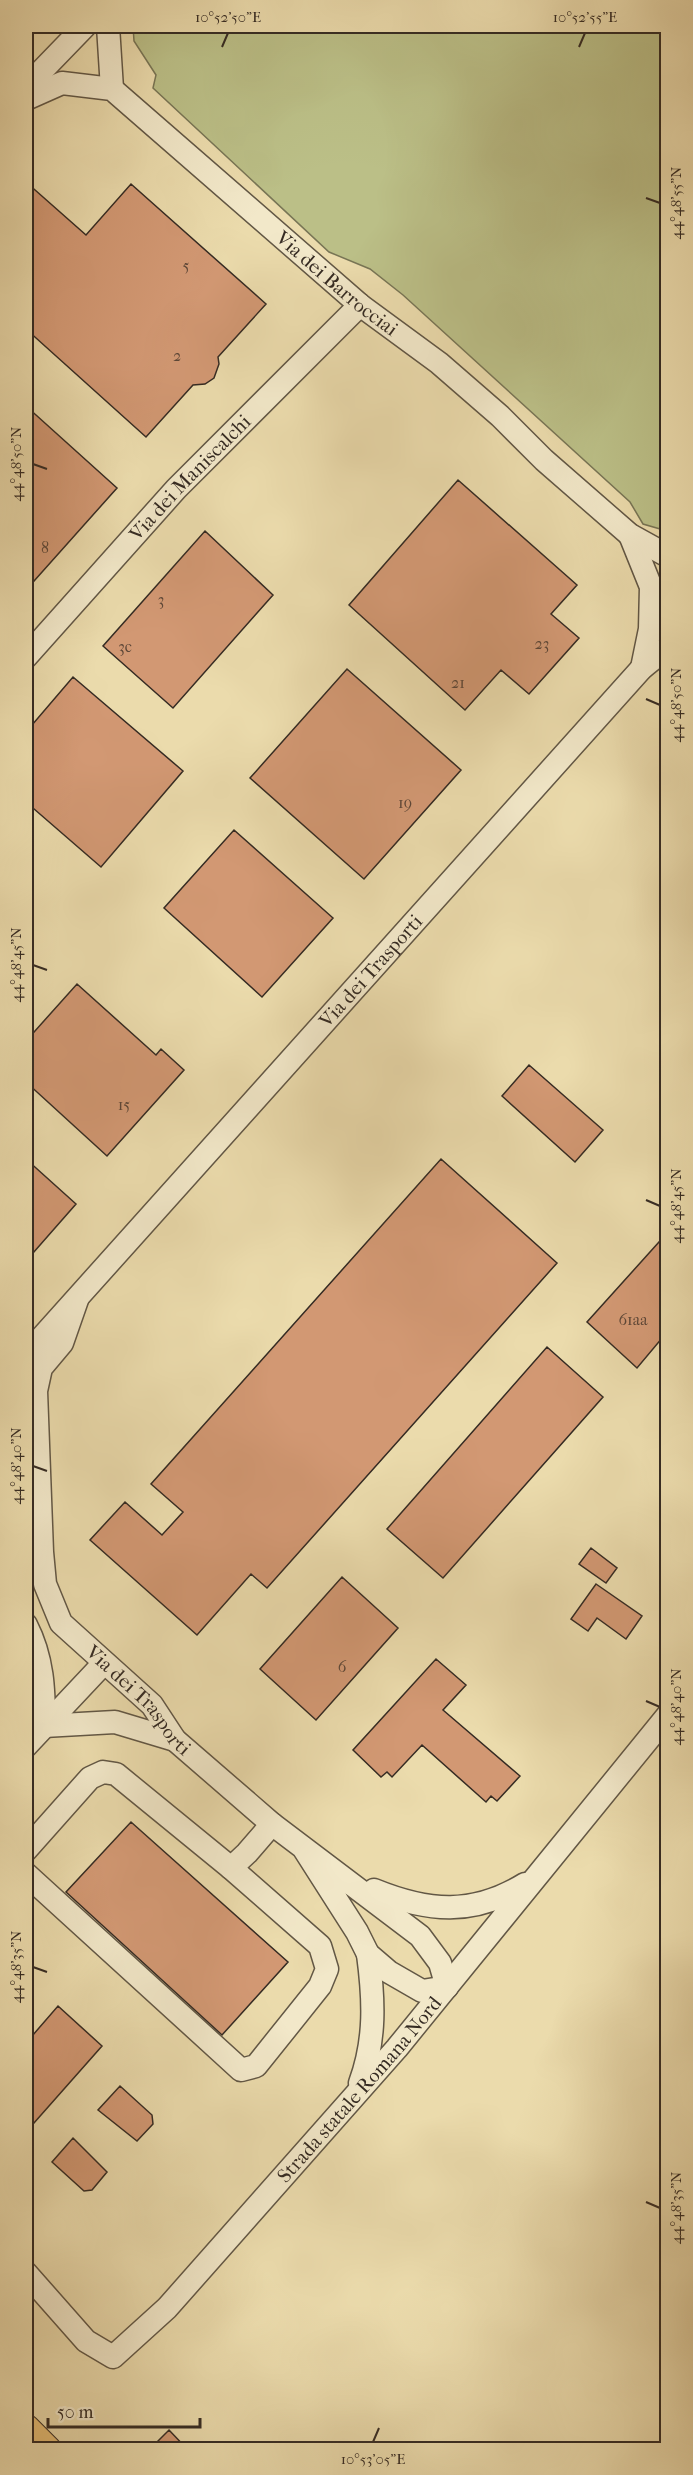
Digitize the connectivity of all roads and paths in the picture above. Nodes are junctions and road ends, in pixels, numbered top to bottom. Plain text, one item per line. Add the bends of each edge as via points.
1 (85, 26) edge
2 (108, 26) edge
3 (26, 87) edge
4 (112, 89) junction
5 (26, 99) edge
6 (360, 305) junction
7 (630, 535) junction
8 (668, 556) edge
9 (668, 647) edge
10 (26, 657) edge
11 (642, 668) junction
12 (77, 1300) junction
13 (26, 1355) edge
14 (26, 1427) edge
15 (37, 1453) junction
16 (26, 1488) edge
17 (39, 1512) junction
18 (26, 1625) edge
19 (104, 1663) junction
20 (668, 1715) edge
21 (45, 1726) junction
22 (175, 1740) junction
23 (26, 1746) edge
24 (272, 1824) junction
25 (304, 1849) junction
26 (26, 1850) edge
27 (231, 1868) junction
28 (26, 1874) edge
29 (536, 1877) junction
30 (345, 1878) junction
31 (368, 1954) junction
32 (447, 1987) junction
33 (356, 2094) junction
34 (26, 2273) edge
35 (26, 2428) edge
36 (48, 2450) edge

1 - 3 street
2 - 4 street
4 - 5 street via 62,83
4 - 6 street, Via dei Barrocciai
6 - 7 street, Via dei Barrocciai via 439,363
6 - 10 street, Via dei Maniscalchi via 176,489
7 - 8 street, Via dei Barrocciai
7 - 11 street, Via dei Barrocciai via 651,587 650,629
9 - 11 street, Via dei Trasporti
11 - 12 street, Via dei Trasporti
12 - 13 street, Via dei Trasporti
12 - 15 street, Via dei Trasporti via 62,1343 40,1368 36,1391
14 - 15 street, Via dei Trasporti
15 - 17 street, Via dei Trasporti
16 - 17 street, Via dei Trasporti
17 - 19 street, Via dei Trasporti via 45,1584 51,1603 62,1623
18 - 21 street via 41,1663
19 - 21 street
19 - 22 street, Via dei Trasporti via 152,1705
20 - 29 street, Strada statale Romana Nord
21 - 22 street via 114,1722
21 - 23 street
22 - 24 street, Via dei Trasporti
24 - 25 street, Via dei Trasporti
24 - 27 street
25 - 30 street, Via dei Trasporti
25 - 31 street, Via dei Trasporti
26 - 27 street via 90,1779 103,1772 116,1774
27 - 28 street via 320,1946 327,1969 320,1986 256,2066 241,2070
29 - 30 street, Via dei Trasporti via 504,1896 438,1909 400,1901
29 - 32 street, Strada statale Romana Nord
30 - 32 street, Via dei Trasporti via 420,1936 440,1963
31 - 32 street, Via dei Trasporti via 389,1972 422,1990
31 - 33 street, Via dei Trasporti via 373,2021 369,2058
32 - 33 street, Strada statale Romana Nord
33 - 34 street, Strada statale Romana Nord via 167,2308 113,2357 86,2341
35 - 36 main road

